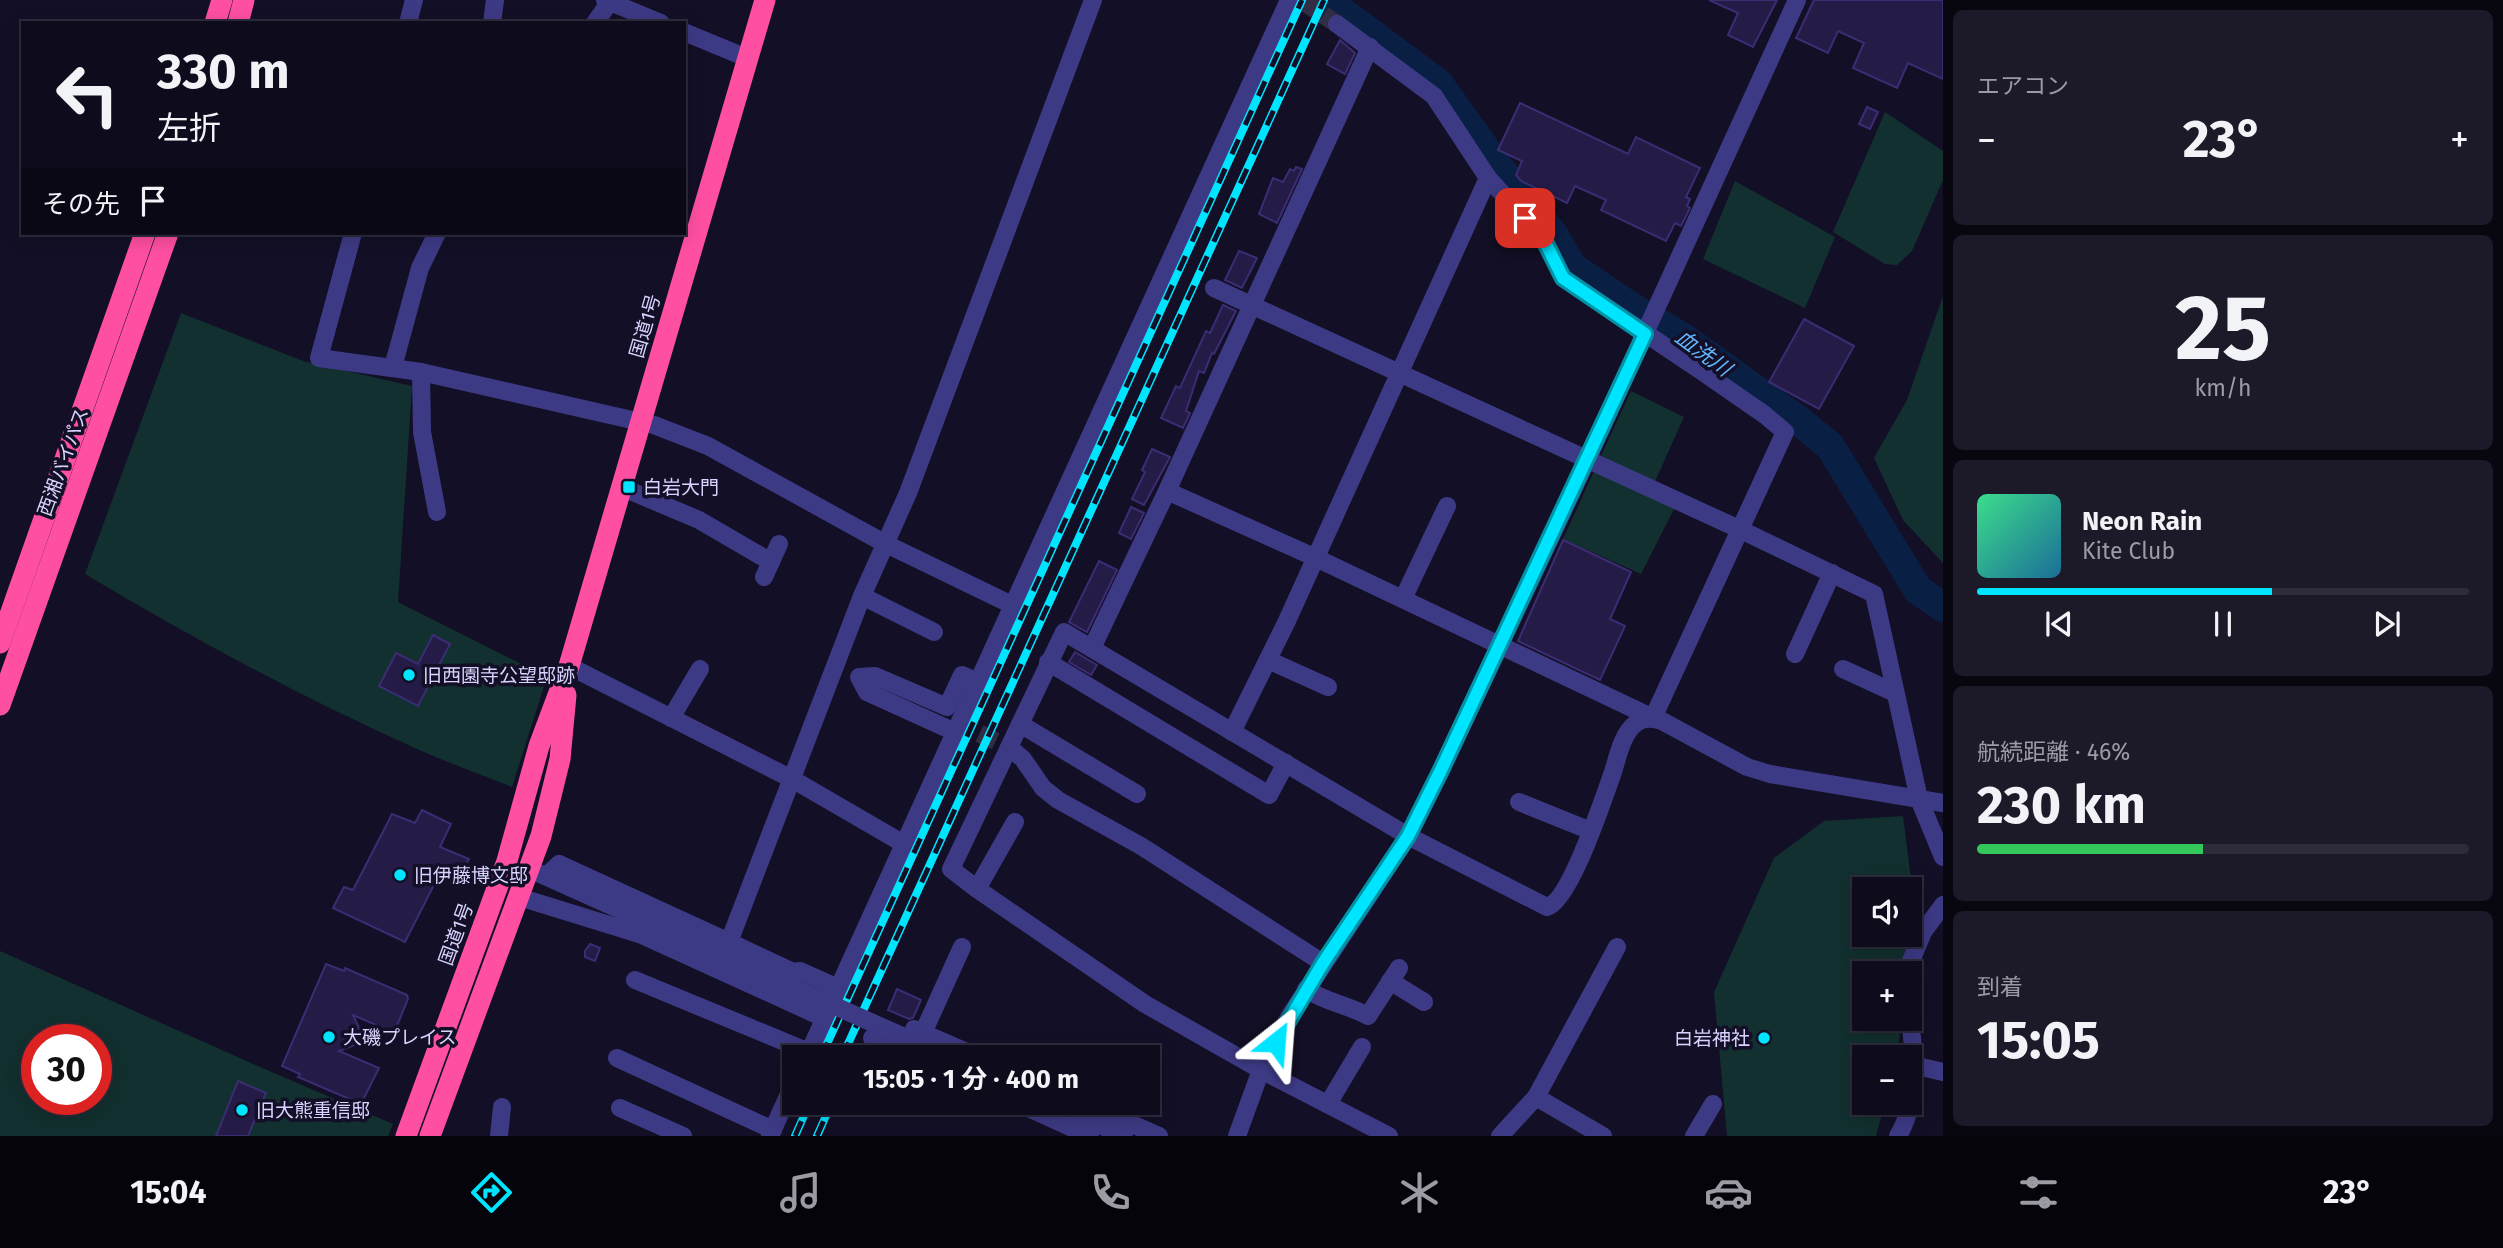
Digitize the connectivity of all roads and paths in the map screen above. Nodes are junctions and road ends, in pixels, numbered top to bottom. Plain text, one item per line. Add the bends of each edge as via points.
1 (222, 0) edge
2 (244, 0) edge
3 (414, 0) edge
4 (495, 0) edge
5 (765, 0) edge
6 (1093, 0) edge
7 (1289, 0) edge
8 (1797, 0) edge
9 (609, 1) edge
10 (216, 21) edge
11 (239, 21) edge
12 (409, 21) edge
13 (492, 21) edge
14 (596, 21) edge
15 (656, 21) edge
16 (1337, 24) tunnel mouth
17 (686, 33) edge
18 (1370, 47) junction
19 (747, 58) junction
20 (1488, 178) junction
21 (144, 235) edge
22 (167, 235) edge
23 (351, 235) edge
24 (436, 235) edge
25 (1214, 288) dead end
26 (1252, 304) junction
27 (1649, 323) junction
28 (393, 367) junction
29 (421, 372) junction
30 (1399, 373) junction
31 (641, 420) junction
32 (1587, 460) junction
33 (621, 487) junction
34 (1167, 491) junction
35 (1447, 506) dead end
36 (437, 512) dead end
37 (1739, 528) junction
38 (884, 543) junction
39 (779, 544) dead end
40 (1314, 558) junction
41 (1832, 573) junction
42 (862, 596) junction
43 (1403, 599) junction
44 (1012, 605) junction
45 (934, 632) dead end
46 (0, 643) edge
47 (1500, 644) junction
48 (1092, 648) junction
49 (1795, 654) dead end
50 (1268, 660) junction
51 (1048, 662) junction
52 (569, 666) junction
53 (835, 667) junction
54 (700, 669) dead end
55 (1843, 669) dead end
56 (867, 677) junction
57 (978, 682) junction
58 (1328, 687) dead end
59 (1895, 693) junction
60 (0, 705) edge
61 (671, 718) junction
62 (1653, 718) junction
63 (1020, 724) junction
64 (955, 727) junction
65 (1232, 732) junction
66 (1010, 748) tunnel mouth
67 (1286, 763) junction
68 (792, 779) junction
69 (1137, 794) dead end
70 (1919, 799) junction
71 (1519, 802) dead end
72 (1943, 803) edge
73 (1015, 822) dead end
74 (1591, 831) junction
75 (1408, 836) junction
76 (904, 844) junction
77 (1943, 857) edge
78 (507, 861) junction
79 (538, 873) junction
80 (977, 889) junction
81 (519, 897) junction
82 (1943, 905) edge
83 (729, 942) junction
84 (962, 947) dead end
85 (1617, 947) dead end
86 (1911, 961) edge
87 (1323, 963) junction
88 (635, 980) dead end
89 (838, 988) junction
90 (1306, 989) junction
91 (1424, 1002) dead end
92 (824, 1018) junction
93 (872, 1038) dead end
94 (940, 1040) junction
95 (785, 1045) edge
96 (812, 1045) edge
97 (887, 1045) edge
98 (922, 1045) edge
99 (935, 1045) edge
100 (951, 1045) edge
101 (1362, 1048) dead end
102 (617, 1058) dead end
103 (1922, 1067) edge
104 (1261, 1070) junction
105 (1943, 1072) edge
106 (1536, 1097) junction
107 (1328, 1104) junction
108 (1713, 1104) dead end
109 (502, 1107) dead end
110 (620, 1108) dead end
111 (782, 1109) edge
112 (1044, 1115) edge
113 (1078, 1115) edge
114 (1111, 1115) edge
115 (1907, 1115) edge
116 (771, 1133) edge
117 (1239, 1135) edge
118 (406, 1136) edge
119 (430, 1136) edge
120 (499, 1136) edge
121 (683, 1136) edge
122 (1090, 1136) edge
123 (1124, 1136) edge
124 (1159, 1136) edge
125 (1389, 1136) edge
126 (1500, 1136) edge
127 (1602, 1136) edge
128 (1694, 1136) edge
129 (1898, 1136) edge

1 - 10 highway
2 - 11 highway
3 - 12 street
4 - 13 street
5 - 19 highway, 国道1号
6 - 38 street via 908,493
7 - 44 street
8 - 27 street
9 - 14 street
9 - 15 street
16 - 18 street
17 - 19 street
18 - 20 street via 1434,96
18 - 26 street
19 - 31 highway, 国道1号
20 - 27 street via 1543,238 1563,278
20 - 30 street
21 - 46 highway, 西湘バイパス
22 - 60 highway, 西湘バイパス
23 - 28 street via 319,358
24 - 28 street via 420,268
25 - 26 street
26 - 30 street
26 - 34 street
27 - 32 street
27 - 37 street via 1785,432
28 - 29 street
29 - 31 street
29 - 36 street via 422,432
30 - 32 street
30 - 40 street
31 - 33 highway, 国道1号
31 - 38 street via 708,446
32 - 37 street
32 - 47 street
33 - 39 street via 699,520 767,570
33 - 52 highway, 国道1号
34 - 40 street
34 - 48 street
35 - 43 street
37 - 41 street
37 - 62 street
38 - 42 street
38 - 44 street
40 - 43 street
40 - 50 street
41 - 49 street
41 - 59 street via 1874,594
42 - 45 street
42 - 53 street
43 - 47 street
44 - 57 street
47 - 62 street
47 - 75 street
48 - 51 street via 1063,632
48 - 65 street
50 - 58 street
50 - 65 street
51 - 63 street
51 - 67 street via 1269,795
52 - 61 street
52 - 78 highway, 国道1号 via 539,746
52 - 79 highway, 国道1号 via 560,759 541,836
53 - 56 street
53 - 68 street
54 - 61 street
55 - 59 street
56 - 57 street via 947,707 962,675
56 - 64 street
57 - 64 street
59 - 70 street
61 - 68 street
62 - 70 street via 1770,774
62 - 74 street via 1639,721 1626,735
63 - 69 street
63 - 80 street via 951,869
64 - 76 street
65 - 67 street
66 - 87 street via 1058,800 1141,846
67 - 75 street
68 - 76 street
68 - 83 street
70 - 72 street
70 - 77 street
71 - 74 street
73 - 80 street
74 - 75 street via 1564,892 1547,907
75 - 87 street
76 - 89 street
78 - 79 street
78 - 118 highway, 国道1号
79 - 81 highway, 国道1号
79 - 83 street via 559,864
79 - 98 street, bridge
80 - 104 street via 1145,1004
81 - 92 street via 642,935
81 - 119 highway, 国道1号
82 - 86 street via 1923,932
83 - 89 street
84 - 94 street via 945,965 918,1031
85 - 106 street
87 - 90 street
88 - 95 street
89 - 92 street
90 - 91 street via 1368,1016 1394,974
90 - 104 street
92 - 96 street
93 - 97 street
94 - 99 street
94 - 100 street
101 - 107 street
102 - 116 street
103 - 105 street
104 - 107 street
104 - 117 street
106 - 126 street
106 - 127 street
107 - 125 street
108 - 128 street
109 - 120 street
110 - 121 street
111 - 116 street
112 - 122 street
113 - 123 street
114 - 124 street
115 - 129 street

